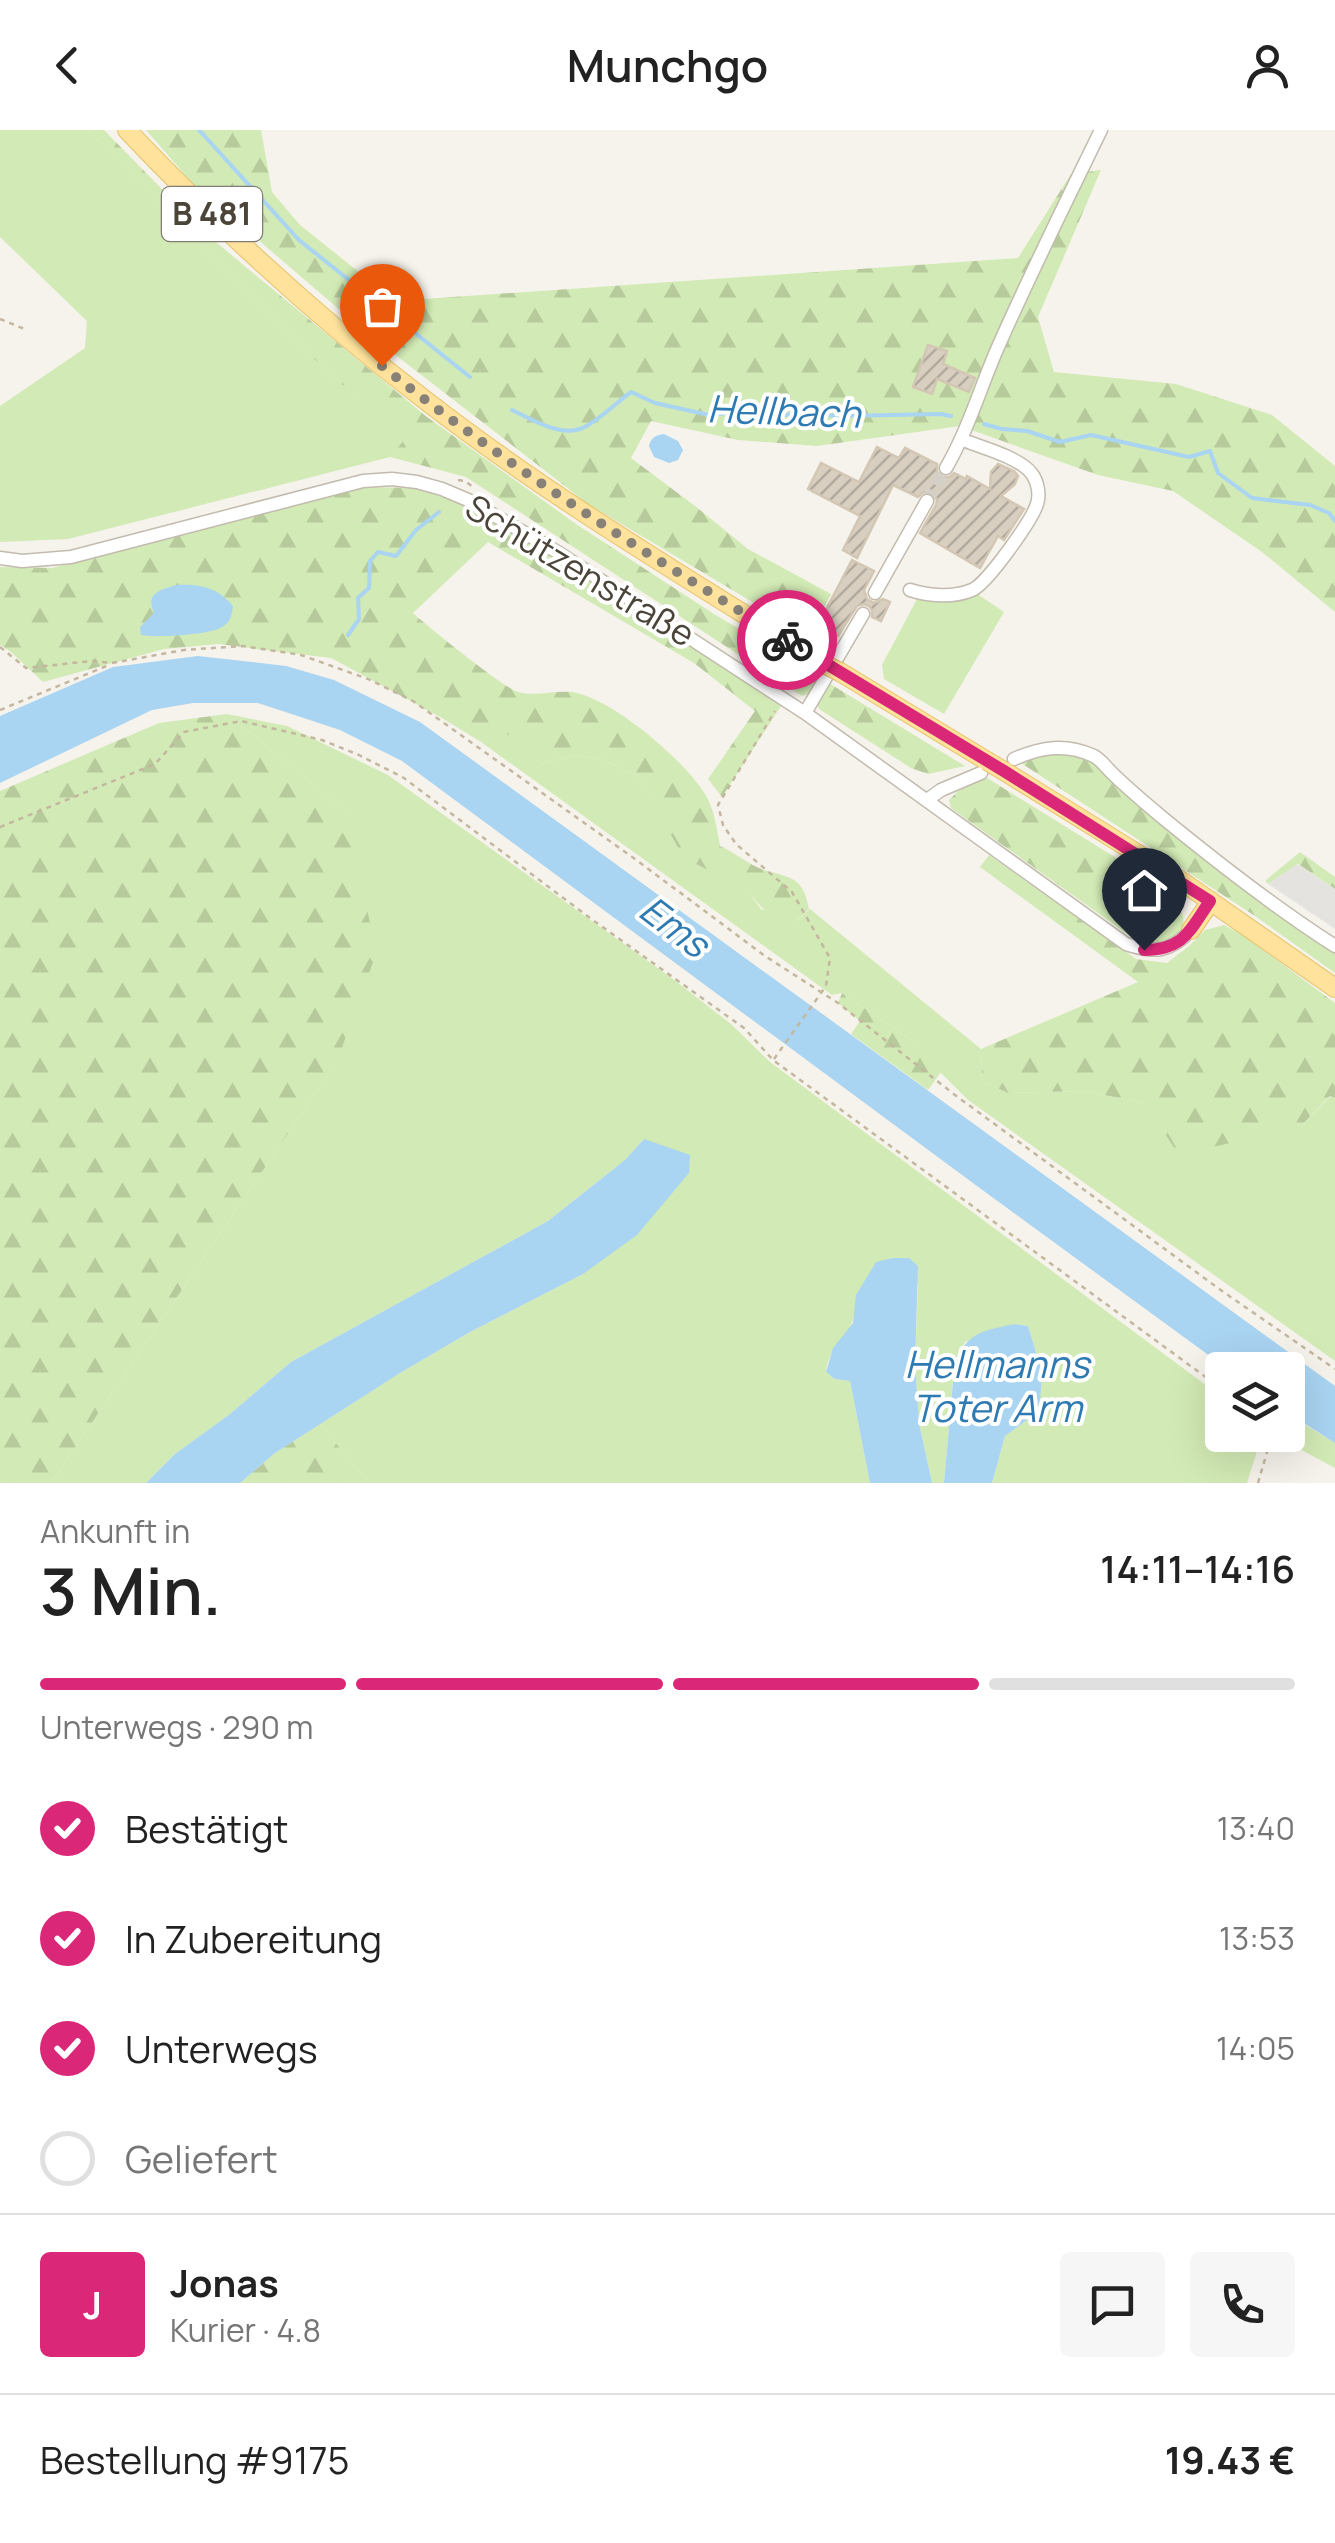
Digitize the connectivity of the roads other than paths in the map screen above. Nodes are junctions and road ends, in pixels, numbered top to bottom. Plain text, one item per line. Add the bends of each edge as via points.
1 (127, 130) edge
2 (1101, 130) edge
3 (963, 440) junction
4 (946, 468) tunnel mouth
5 (927, 501) tunnel mouth
6 (0, 558) edge
7 (910, 590) dead end
8 (875, 593) dead end
9 (863, 614) dead end
10 (805, 713) junction
11 (1009, 765) junction
12 (984, 768) junction
13 (927, 800) junction
14 (1210, 901) junction
15 (1190, 930) joint
16 (1335, 946) edge
17 (1335, 988) edge

1 - 12 main road, B 481 via 245,246 426,402 586,514
2 - 3 street via 994,356
3 - 4 street
3 - 7 street via 1030,470 1037,505 980,586 949,595
5 - 8 street
6 - 10 street, Schützenstraße via 70,556 363,481 417,482 468,500 559,553
9 - 10 street
10 - 13 street, Schützenstraße
11 - 12 main road, B 481, bridge
11 - 14 main road, B 481
11 - 16 street via 1052,747 1098,758 1239,880
12 - 13 street
13 - 15 street, Schützenstraße via 1126,944 1163,950
14 - 15 main road
14 - 17 main road, B 481

